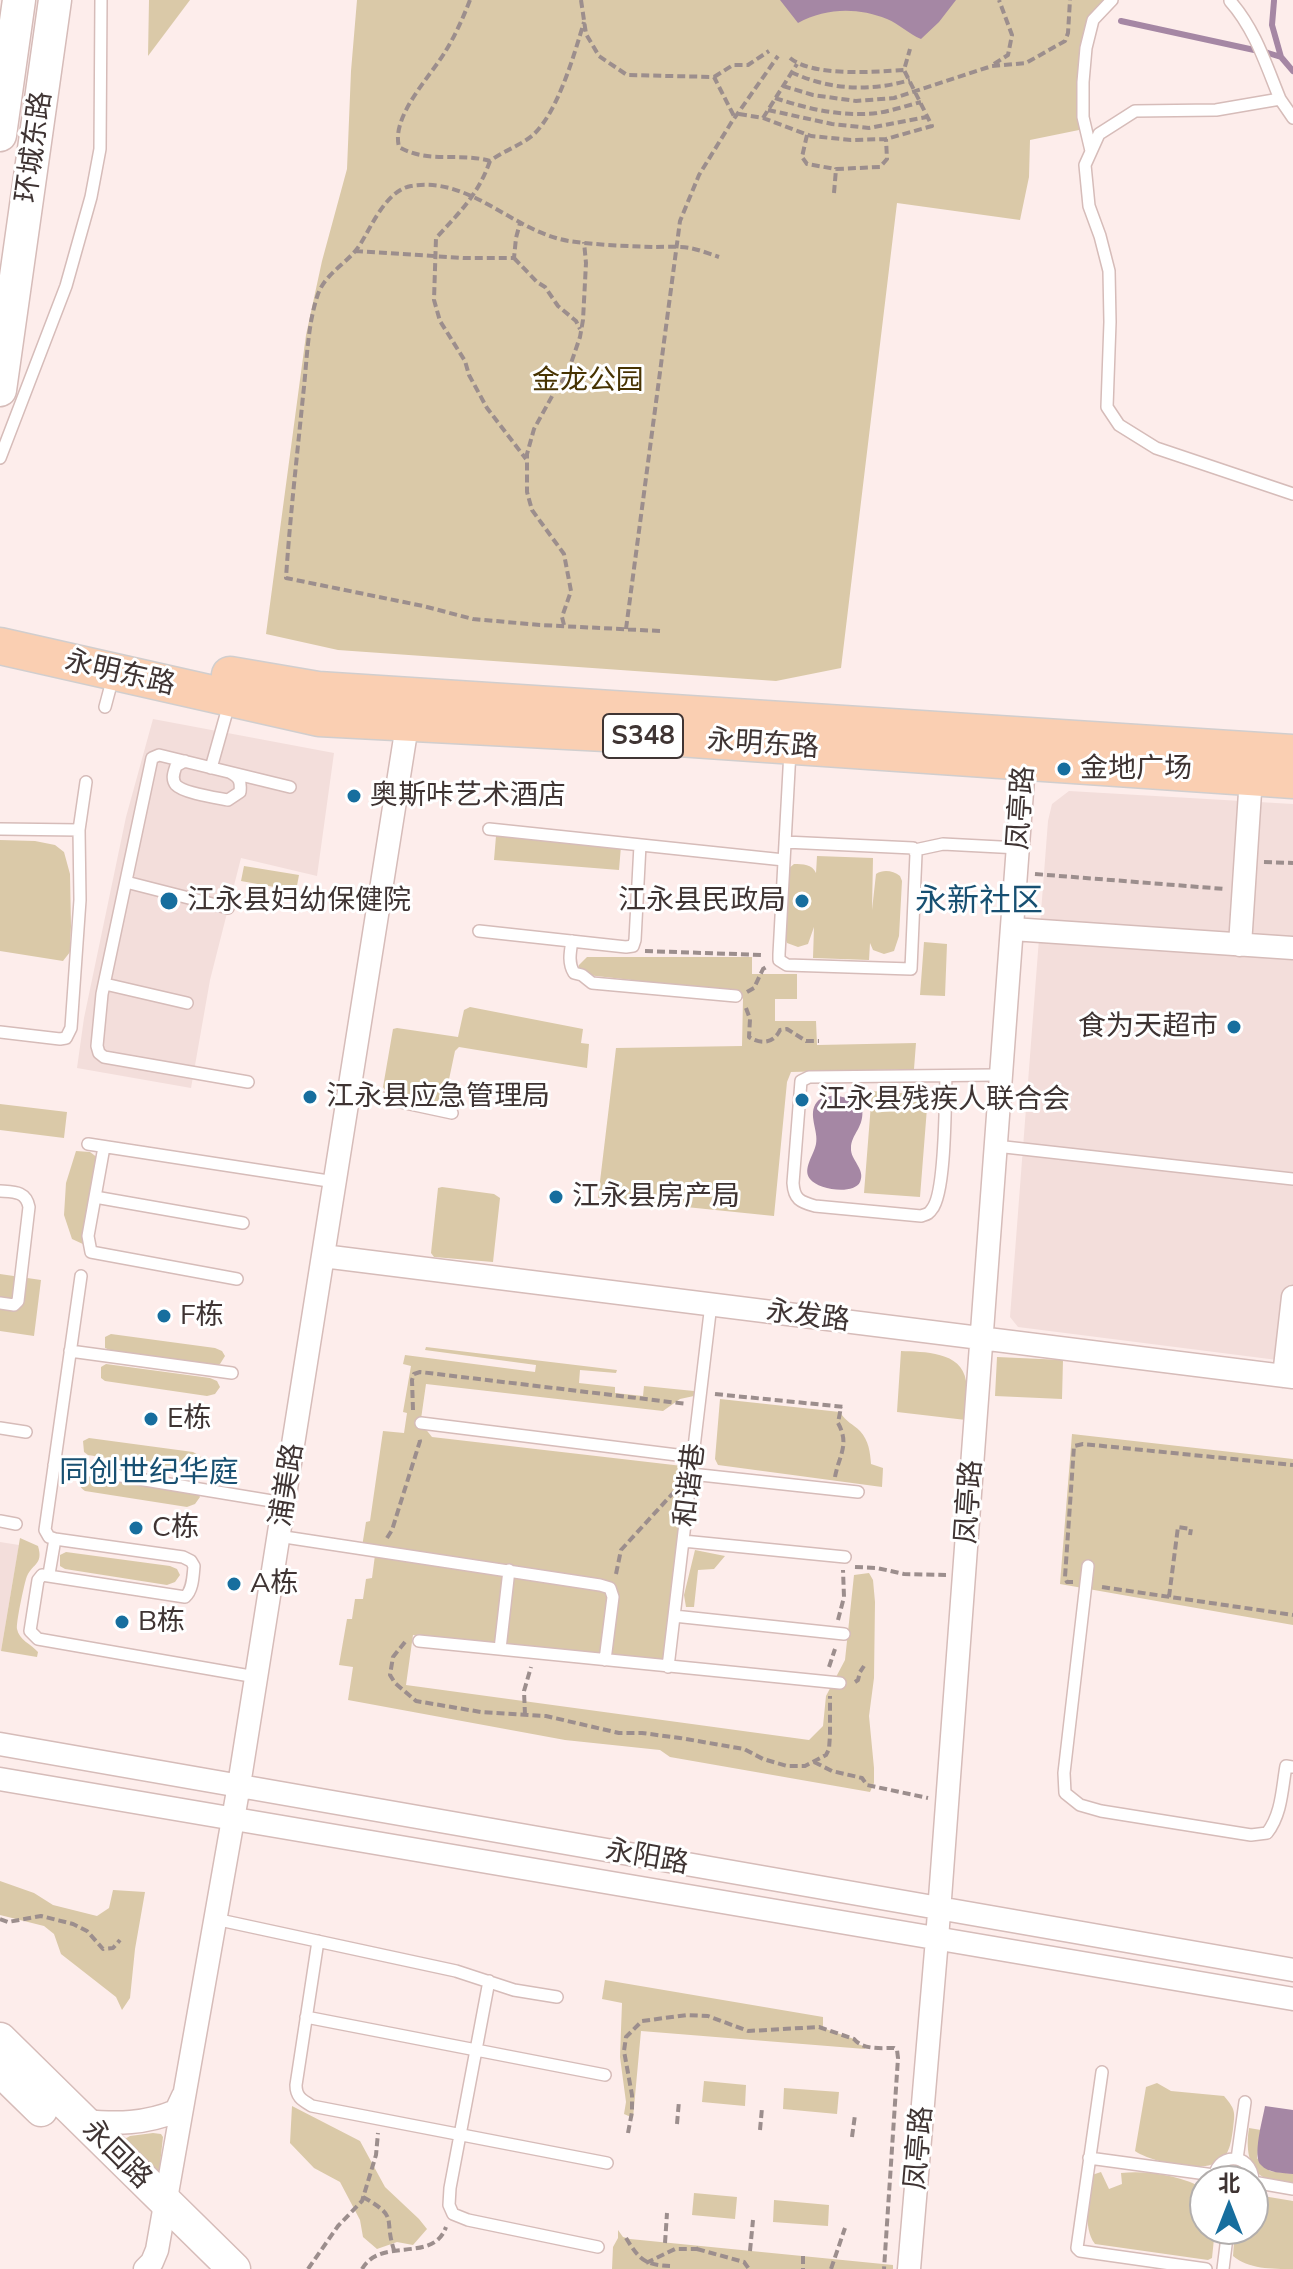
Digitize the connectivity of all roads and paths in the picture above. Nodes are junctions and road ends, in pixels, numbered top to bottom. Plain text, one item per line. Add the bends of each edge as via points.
1 (19, 0) edge
2 (55, 0) edge
3 (101, 0) edge
4 (467, 0) edge
5 (581, 0) edge
6 (999, 0) edge
7 (1070, 0) edge
8 (1112, 0) edge
9 (1230, 1) edge
10 (584, 22) junction
11 (910, 49) dead end
12 (769, 51) dead end
13 (778, 56) dead end
14 (790, 58) dead end
15 (797, 64) junction
16 (992, 66) junction
17 (904, 70) junction
18 (791, 72) junction
19 (714, 77) junction
20 (910, 80) junction
21 (783, 86) junction
22 (915, 92) junction
23 (775, 98) junction
24 (1280, 99) junction
25 (921, 102) junction
26 (768, 110) junction
27 (736, 116) junction
28 (928, 117) junction
29 (763, 118) junction
30 (1293, 118) edge
31 (0, 135) edge
32 (807, 135) junction
33 (886, 139) junction
34 (1091, 152) junction
35 (490, 161) junction
36 (836, 169) junction
37 (834, 193) dead end
38 (473, 197) junction
39 (520, 223) junction
40 (584, 242) junction
41 (676, 247) junction
42 (355, 251) junction
43 (435, 256) junction
44 (719, 257) dead end
45 (514, 258) junction
46 (582, 331) junction
47 (0, 390) edge
48 (0, 458) edge
49 (527, 461) junction
50 (1293, 494) edge
51 (0, 621) edge
52 (564, 626) junction
53 (626, 629) junction
54 (660, 631) dead end
55 (0, 646) edge
56 (114, 672) junction
57 (234, 687) junction
58 (105, 707) dead end
59 (410, 709) junction
60 (791, 746) junction
61 (1026, 749) junction
62 (1293, 753) edge
63 (185, 761) junction
64 (211, 768) junction
65 (231, 773) junction
66 (1251, 777) junction
67 (1293, 780) edge
68 (86, 782) dead end
69 (290, 787) dead end
70 (0, 829) edge
71 (489, 829) dead end
72 (79, 830) junction
73 (785, 842) junction
74 (640, 845) junction
75 (1019, 848) junction
76 (915, 850) junction
77 (784, 860) junction
78 (1246, 862) junction
79 (1293, 863) edge
80 (1017, 872) junction
81 (126, 882) junction
82 (1243, 890) junction
83 (228, 908) dead end
84 (1012, 929) junction
85 (479, 931) dead end
86 (572, 941) junction
87 (1240, 945) junction
88 (620, 946) junction
89 (1293, 948) edge
90 (779, 960) junction
91 (105, 984) junction
92 (736, 996) junction
93 (187, 1003) dead end
94 (0, 1032) edge
95 (819, 1041) dead end
96 (1001, 1075) junction
97 (946, 1076) junction
98 (248, 1082) dead end
99 (349, 1091) junction
100 (452, 1113) dead end
101 (88, 1144) dead end
102 (996, 1146) junction
103 (104, 1147) junction
104 (1293, 1179) edge
105 (335, 1182) junction
106 (0, 1191) edge
107 (95, 1197) junction
108 (243, 1223) dead end
109 (323, 1256) junction
110 (81, 1276) dead end
111 (237, 1279) dead end
112 (1293, 1297) edge
113 (0, 1303) edge
114 (711, 1304) junction
115 (982, 1337) junction
116 (70, 1351) junction
117 (232, 1373) dead end
118 (1288, 1376) edge
119 (701, 1392) junction
120 (699, 1405) junction
121 (419, 1423) junction
122 (0, 1428) edge
123 (26, 1432) dead end
124 (693, 1457) junction
125 (54, 1465) junction
126 (1293, 1465) edge
127 (691, 1474) junction
128 (833, 1489) junction
129 (858, 1492) dead end
130 (284, 1503) junction
131 (0, 1521) edge
132 (16, 1524) dead end
133 (1190, 1535) dead end
134 (278, 1536) junction
135 (55, 1539) junction
136 (683, 1541) junction
137 (378, 1551) junction
138 (845, 1557) dead end
139 (1088, 1566) dead end
140 (509, 1570) junction
141 (49, 1574) junction
142 (964, 1576) junction
143 (1086, 1585) junction
144 (613, 1597) junction
145 (1169, 1597) junction
146 (1293, 1615) edge
147 (674, 1616) junction
148 (840, 1633) junction
149 (422, 1641) joint
150 (500, 1649) junction
151 (532, 1653) junction
152 (605, 1660) junction
153 (668, 1667) junction
154 (256, 1677) junction
155 (835, 1683) junction
156 (525, 1715) junction
157 (0, 1744) edge
158 (814, 1762) junction
159 (1293, 1767) edge
160 (0, 1779) edge
161 (239, 1785) junction
162 (947, 1800) junction
163 (233, 1819) junction
164 (939, 1908) junction
165 (0, 1919) edge
166 (215, 1919) junction
167 (937, 1939) junction
168 (120, 1940) dead end
169 (318, 1941) junction
170 (1293, 1970) edge
171 (489, 1981) junction
172 (557, 1997) dead end
173 (1293, 1999) edge
174 (306, 2017) junction
175 (0, 2039) edge
176 (476, 2050) junction
177 (0, 2070) edge
178 (1102, 2072) dead end
179 (605, 2075) dead end
180 (185, 2092) junction
181 (679, 2101) dead end
182 (1245, 2102) dead end
183 (762, 2108) dead end
184 (855, 2115) dead end
185 (375, 2118) junction
186 (84, 2121) junction
187 (677, 2124) dead end
188 (760, 2130) dead end
189 (628, 2133) dead end
190 (460, 2134) junction
191 (852, 2137) dead end
192 (1089, 2158) junction
193 (1237, 2159) junction
194 (607, 2163) dead end
195 (1220, 2165) edge
196 (1248, 2165) edge
197 (1189, 2174) edge
198 (1269, 2185) edge
199 (1293, 2189) edge
200 (363, 2197) junction
201 (451, 2210) junction
202 (667, 2213) dead end
203 (163, 2214) junction
204 (753, 2220) dead end
205 (845, 2228) dead end
206 (626, 2238) dead end
207 (665, 2243) dead end
208 (1226, 2245) edge
209 (598, 2247) dead end
210 (394, 2250) junction
211 (750, 2251) dead end
212 (803, 2256) dead end
213 (646, 2263) junction
214 (670, 2266) dead end
215 (145, 2269) edge
216 (206, 2269) edge
217 (234, 2269) edge
218 (308, 2269) edge
219 (362, 2269) edge
220 (749, 2269) edge
221 (803, 2269) edge
222 (831, 2269) edge
223 (884, 2269) edge
224 (909, 2269) edge
225 (1206, 2269) edge
226 (1223, 2269) edge

1 - 31 main road, 环城东路
2 - 47 main road, 环城东路
3 - 48 lane via 100,149 91,197 66,286
4 - 35 path via 465,14 419,87 396,137 399,147 422,157
5 - 10 path
6 - 16 path via 1012,35 1008,55
7 - 16 path via 1065,41 1026,63
8 - 34 lane via 1093,20 1086,48 1083,117
9 - 24 lane via 1260,48
10 - 19 path via 599,56 627,75
10 - 35 path via 558,99 541,127
11 - 17 path
12 - 19 path
13 - 27 path
14 - 15 path
15 - 17 path via 833,71
15 - 18 path
16 - 22 path
17 - 20 path
18 - 20 path via 862,89
18 - 21 path
19 - 27 path
20 - 22 path
21 - 22 path via 856,101
21 - 23 path
22 - 25 path
23 - 25 path via 840,113 876,113
23 - 26 path
24 - 30 lane
24 - 34 lane via 1216,110 1135,111 1099,134
25 - 28 path
26 - 28 path via 869,128
26 - 29 path
27 - 29 path
27 - 41 path via 699,175 680,221
28 - 33 path via 932,126
29 - 32 path
32 - 33 path
32 - 36 path via 802,157 807,164
33 - 36 path via 887,159 880,167
34 - 50 lane via 1085,165 1089,206 1109,271 1107,407 1119,425 1156,448
35 - 38 path
36 - 37 path
38 - 39 path
38 - 42 path via 440,186 400,189 375,216
38 - 43 path via 436,238
39 - 40 path
39 - 45 path
40 - 41 path
40 - 46 path
41 - 44 path
41 - 53 path
42 - 43 path
42 - 52 path via 319,292 311,326 286,578 473,619
43 - 45 path
43 - 49 path via 434,300 440,321 487,408
45 - 46 path
46 - 49 path via 567,375 534,429
49 - 52 path via 532,510 564,554 571,591
51 - 57 main road, 永明东路 / S348 via 180,666
52 - 53 path
53 - 54 path
55 - 56 main road, 永明东路 / S348
56 - 57 main road, 永明东路 / S348
56 - 58 lane
57 - 59 main road, 永明东路 / S348 via 319,718
57 - 64 lane
59 - 60 main road, 永明东路 / S348
59 - 61 main road, 永明东路 / S348
59 - 99 street, 浦美路
60 - 61 main road, 永明东路 / S348
60 - 73 lane
61 - 62 main road, 永明东路 / S348
61 - 66 main road, 永明东路 / S348
61 - 75 street, 凤亭路
63 - 64 lane
63 - 65 lane via 176,766 173,777 182,789 228,800 240,792 239,780
63 - 81 lane via 152,758
64 - 65 lane
65 - 69 lane
66 - 67 main road, 永明东路 / S348
66 - 78 street
68 - 72 lane
70 - 72 lane
71 - 74 lane
72 - 94 lane via 71,1028 60,1039
73 - 76 lane
73 - 77 lane
74 - 77 lane
74 - 88 lane via 635,940 633,946
75 - 76 lane via 943,844
75 - 80 street, 凤亭路
76 - 90 lane via 911,969 787,965
77 - 90 lane
78 - 79 path
78 - 82 street
80 - 82 path
80 - 84 street, 凤亭路
81 - 83 lane
81 - 91 lane
82 - 87 street
84 - 87 street
84 - 96 street, 凤亭路
85 - 86 lane
86 - 88 lane
86 - 92 lane via 571,968 592,983
87 - 89 street
88 - 90 path via 628,951 756,953
90 - 92 path via 763,969 754,988
91 - 93 lane
91 - 98 lane via 97,1046 104,1057
92 - 95 path via 748,1010 749,1037 755,1041 772,1040 787,1029 806,1041
96 - 97 lane
96 - 102 street, 凤亭路
97 - 97 lane via 801,1081 794,1195 815,1206 928,1213 940,1185
99 - 100 lane
99 - 105 street, 浦美路
101 - 103 lane
102 - 104 lane
102 - 115 street, 凤亭路
103 - 105 lane
103 - 107 lane
105 - 109 street, 浦美路
106 - 113 lane via 20,1193 29,1207 18,1301
107 - 108 lane
107 - 111 lane via 88,1236 91,1252
109 - 114 street, 永发路
109 - 130 street, 浦美路
110 - 116 lane
112 - 118 street
114 - 115 street, 永发路
114 - 119 lane, 和谐巷
115 - 118 street, 永发路
115 - 142 street, 凤亭路
116 - 117 lane
116 - 125 lane
119 - 120 lane, 和谐巷
119 - 128 path via 843,1407 838,1423 845,1447
120 - 121 path via 420,1372 412,1380
120 - 124 lane, 和谐巷
121 - 124 lane
121 - 137 path via 417,1453 392,1530
122 - 123 lane
124 - 127 lane, 和谐巷
125 - 130 lane
125 - 135 lane via 45,1530
126 - 143 path via 1074,1446 1065,1577
127 - 128 lane
127 - 136 lane, 和谐巷
127 - 144 path via 621,1550
128 - 129 lane
130 - 134 street, 浦美路
131 - 132 lane
133 - 145 path via 1191,1529 1178,1527
134 - 137 lane
134 - 154 street, 浦美路
135 - 141 lane
135 - 141 lane via 183,1557 194,1566 192,1582 185,1597
136 - 138 lane
136 - 147 lane, 和谐巷
137 - 140 lane
139 - 143 lane
140 - 144 lane via 600,1585 610,1588
140 - 150 lane
141 - 154 lane via 38,1580 30,1625 38,1639
142 - 148 path via 843,1567
142 - 162 street, 凤亭路
143 - 145 path
143 - 159 lane via 1065,1793 1080,1805 1101,1811 1251,1835 1267,1833 1273,1826 1286,1766
144 - 152 lane
145 - 146 path
147 - 148 lane
147 - 153 lane, 和谐巷
148 - 155 path via 830,1664
149 - 150 lane
149 - 156 path via 415,1636 401,1645 390,1675 416,1701
150 - 151 lane
151 - 152 lane
151 - 156 path
152 - 153 lane
153 - 155 lane
154 - 161 street, 浦美路
155 - 158 path via 829,1749
156 - 158 path via 744,1749 787,1766
157 - 161 street, 永阳路
158 - 162 path via 876,1788
160 - 163 street, 永阳路
161 - 163 street, 浦美路
161 - 164 street, 永阳路
162 - 164 street, 凤亭路
163 - 166 street, 浦美路
163 - 167 street, 永阳路
164 - 167 street, 凤亭路
164 - 170 street, 永阳路
165 - 168 path via 41,1916 73,1924 103,1949
166 - 169 lane
166 - 180 street, 浦美路
167 - 173 street, 永阳路
167 - 224 street, 凤亭路
169 - 171 lane
169 - 174 lane
171 - 172 lane
171 - 176 lane
174 - 176 lane
174 - 185 lane via 296,2085 300,2099
175 - 186 main road, 永回路
176 - 179 lane
176 - 190 lane
177 - 203 main road, 永回路
178 - 192 lane
180 - 186 street via 176,2111 165,2116 120,2124
180 - 203 street, 浦美路
181 - 187 path
182 - 193 lane
183 - 188 path
184 - 191 path
185 - 190 lane
185 - 200 path via 379,2144
186 - 203 main road, 永回路
189 - 223 path via 632,2095 624,2051 626,2037 642,2021 687,2015 708,2016 748,2031 819,2027 866,2047 894,2048 898,2058
190 - 194 lane
190 - 201 lane
192 - 197 lane
192 - 225 lane via 1080,2251
193 - 195 lane
193 - 196 lane
198 - 199 lane
200 - 210 path via 385,2210
200 - 218 path
201 - 209 lane via 468,2220
201 - 210 path via 443,2236 428,2247
202 - 207 path
203 - 215 street, 浦美路 via 157,2250
203 - 216 main road, 永回路
203 - 217 main road, 永回路
204 - 211 path
205 - 222 path
206 - 213 path
208 - 226 lane
210 - 219 path via 378,2254
212 - 221 path
213 - 214 path
213 - 220 path via 675,2249 699,2248 744,2262

